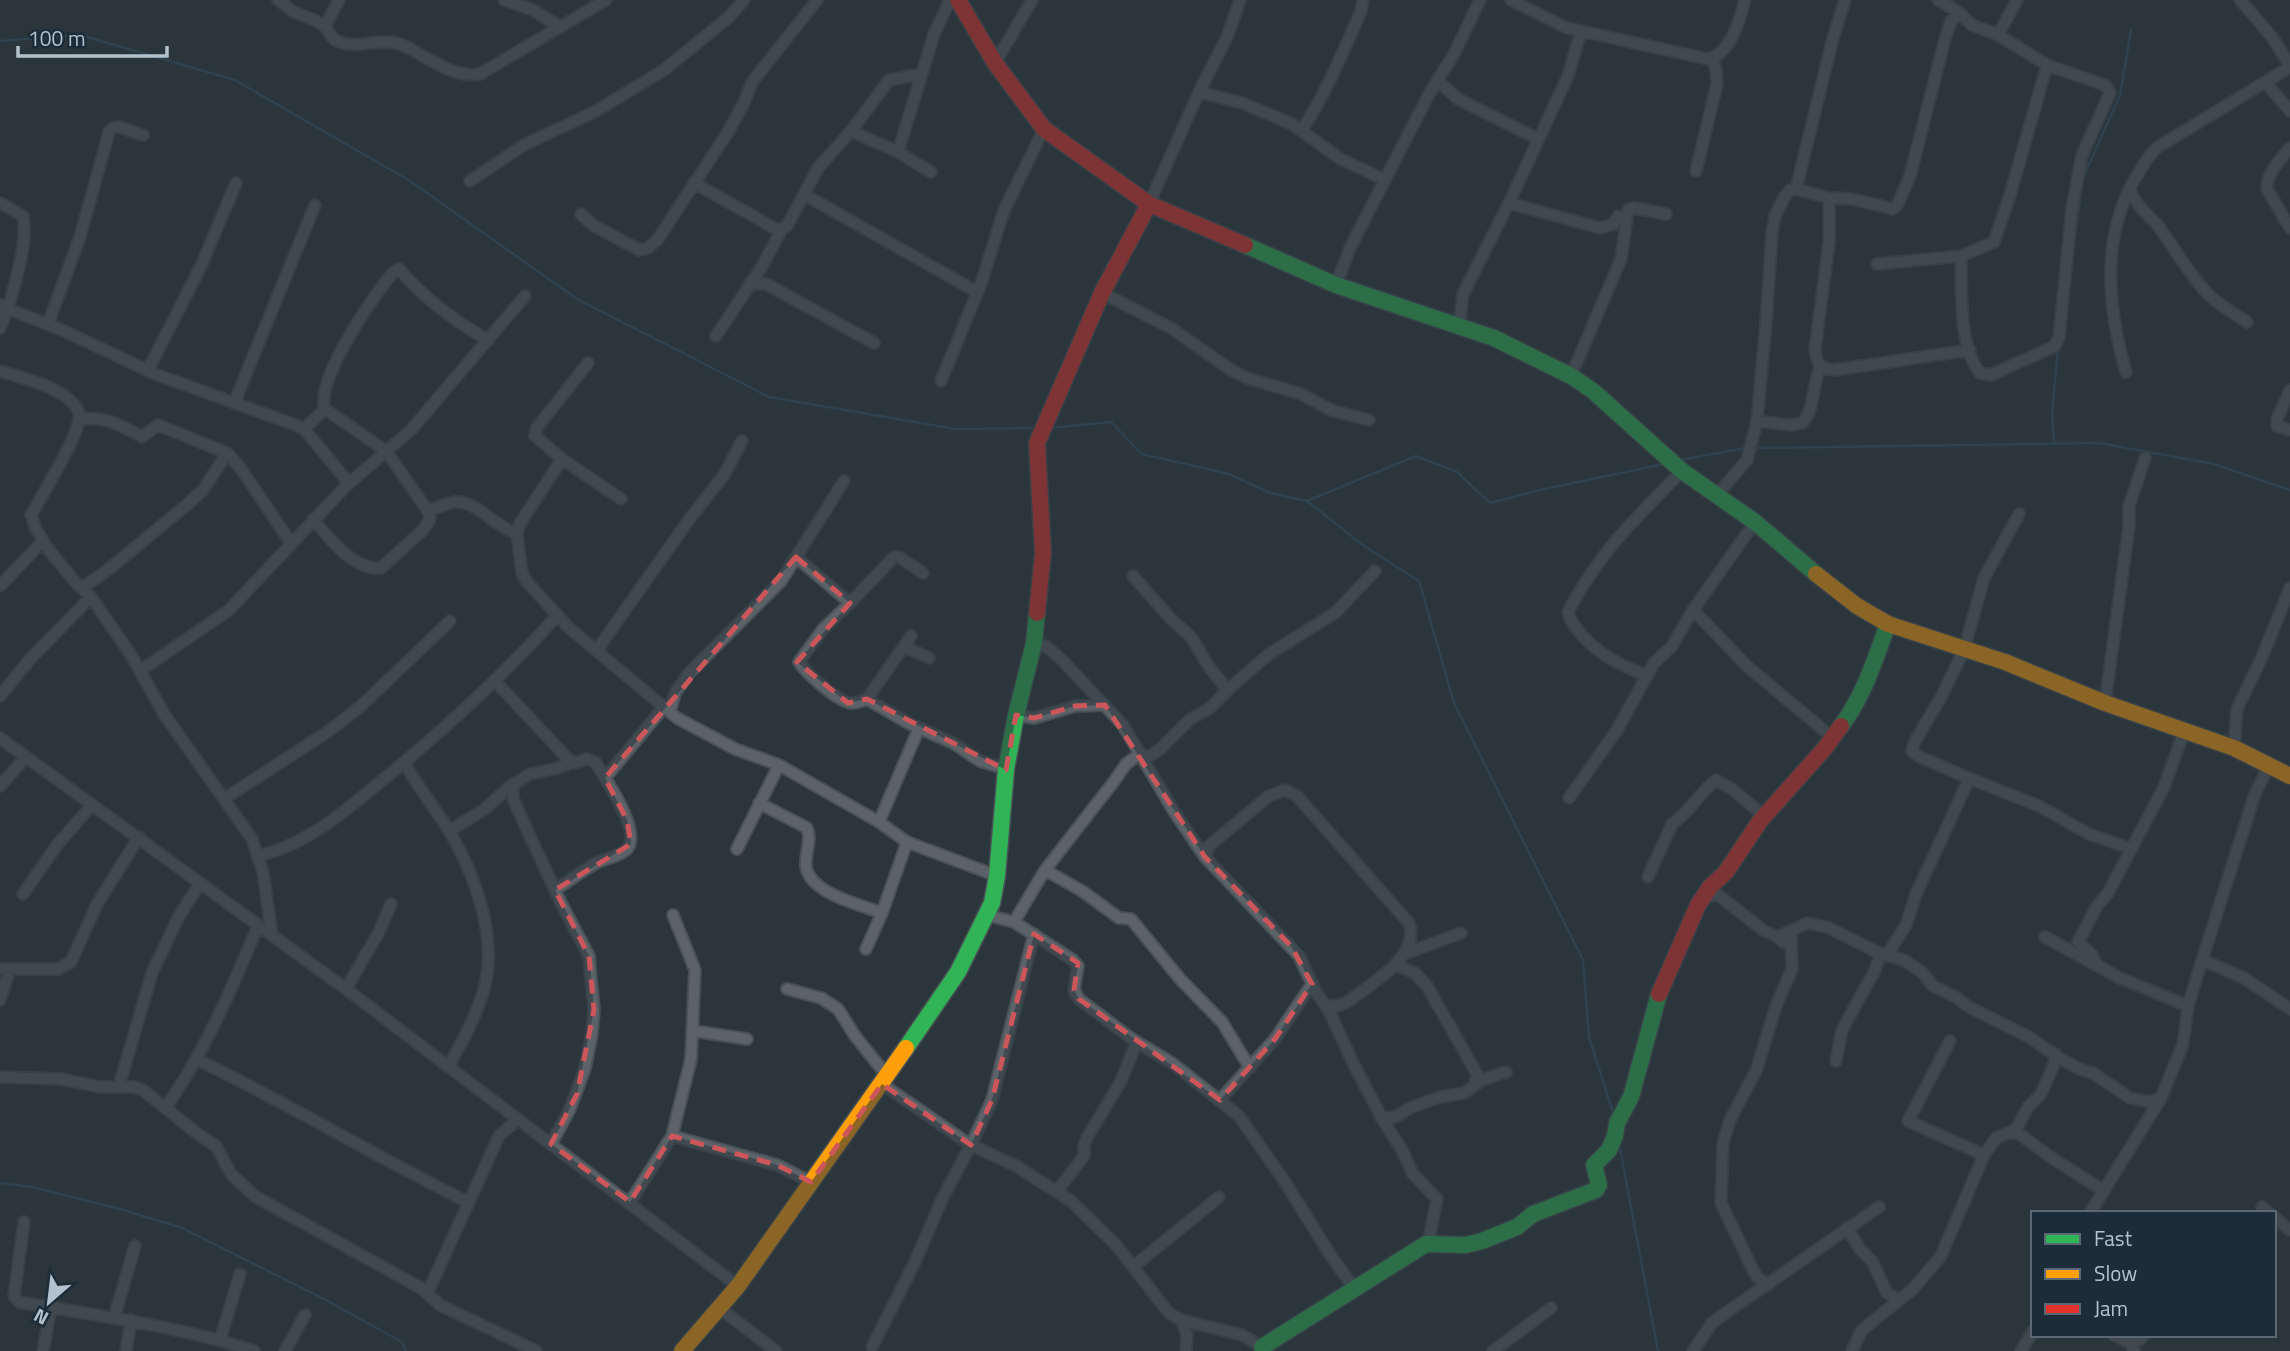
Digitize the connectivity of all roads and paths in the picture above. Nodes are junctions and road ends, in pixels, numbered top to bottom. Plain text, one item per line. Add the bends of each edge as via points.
1 (278, 0) edge
2 (339, 0) edge
3 (504, 0) edge
4 (606, 0) edge
5 (744, 0) edge
6 (817, 0) edge
7 (950, 0) edge
8 (958, 0) edge
9 (1032, 0) edge
10 (1240, 0) edge
11 (1363, 0) edge
12 (1480, 0) edge
13 (1511, 0) edge
14 (1745, 0) edge
15 (1845, 0) edge
16 (1938, 0) edge
17 (2017, 0) edge
18 (2240, 0) edge
19 (1960, 13) junction
20 (325, 26) junction
21 (560, 27) junction
22 (1581, 31) junction
23 (1998, 35) junction
24 (1712, 58) junction
25 (995, 63) junction
26 (2047, 65) junction
27 (2290, 67) edge
28 (921, 75) junction
29 (1438, 81) junction
30 (2266, 83) junction
31 (1199, 92) junction
32 (2290, 111) edge
33 (1044, 129) junction
34 (1302, 130) junction
35 (851, 131) junction
36 (143, 135) dead end
37 (1538, 139) junction
38 (2290, 148) edge
39 (898, 152) junction
40 (1696, 171) dead end
41 (931, 172) dead end
42 (470, 180) dead end
43 (1385, 180) junction
44 (236, 183) dead end
45 (694, 183) junction
46 (1796, 188) junction
47 (2130, 188) junction
48 (805, 195) junction
49 (1829, 198) junction
50 (0, 203) edge
51 (1149, 204) junction
52 (1509, 204) junction
53 (315, 205) dead end
54 (581, 214) dead end
55 (1666, 214) dead end
56 (1626, 218) junction
57 (2290, 228) edge
58 (782, 229) junction
59 (1961, 256) junction
60 (1877, 264) dead end
61 (750, 283) junction
62 (1336, 285) junction
63 (977, 292) junction
64 (1102, 293) junction
65 (525, 296) dead end
66 (4, 307) edge
67 (2247, 322) dead end
68 (48, 324) junction
69 (1460, 327) junction
70 (0, 328) edge
71 (716, 336) dead end
72 (488, 340) junction
73 (874, 343) dead end
74 (1970, 351) junction
75 (588, 363) dead end
76 (1821, 366) junction
77 (148, 370) junction
78 (0, 371) edge
79 (2126, 372) dead end
80 (1571, 376) junction
81 (941, 382) dead end
82 (2290, 390) edge
83 (236, 400) junction
84 (325, 409) junction
85 (1369, 419) dead end
86 (79, 420) junction
87 (1757, 421) junction
88 (304, 429) junction
89 (2290, 430) edge
90 (742, 441) dead end
91 (386, 451) junction
92 (227, 453) junction
93 (2145, 458) dead end
94 (562, 459) junction
95 (1682, 471) junction
96 (844, 481) dead end
97 (349, 483) junction
98 (1717, 495) junction
99 (621, 499) dead end
100 (428, 511) junction
101 (2019, 513) dead end
102 (313, 519) junction
103 (1755, 522) junction
104 (517, 534) junction
105 (43, 541) junction
106 (291, 543) junction
107 (796, 557) junction
108 (1375, 571) dead end
109 (923, 573) dead end
110 (1133, 576) dead end
111 (0, 586) edge
112 (82, 588) junction
113 (2290, 589) edge
114 (92, 597) junction
115 (850, 603) junction
116 (1693, 610) junction
117 (557, 616) junction
118 (450, 621) dead end
119 (1888, 624) junction
120 (911, 636) dead end
121 (1034, 643) junction
122 (905, 647) junction
123 (597, 650) junction
124 (1964, 650) junction
125 (929, 659) dead end
126 (141, 671) junction
127 (1647, 676) junction
128 (495, 681) junction
129 (1227, 690) junction
130 (0, 696) edge
131 (867, 699) junction
132 (2105, 703) junction
133 (1105, 705) junction
134 (664, 707) junction
135 (1016, 715) junction
136 (919, 728) junction
137 (2185, 729) junction
138 (0, 738) edge
139 (1833, 738) junction
140 (2234, 748) junction
141 (1143, 756) junction
142 (25, 758) junction
143 (404, 762) junction
144 (573, 762) junction
145 (779, 765) junction
146 (2269, 765) junction
147 (1006, 769) junction
148 (2290, 776) edge
149 (605, 778) junction
150 (1969, 779) junction
151 (513, 784) junction
152 (0, 786) edge
153 (1569, 798) dead end
154 (224, 799) junction
155 (759, 803) junction
156 (92, 805) junction
157 (1764, 816) junction
158 (879, 822) junction
159 (449, 831) junction
160 (139, 837) junction
161 (907, 842) junction
162 (1198, 845) junction
163 (1210, 845) junction
164 (737, 849) dead end
165 (2132, 849) junction
166 (257, 856) junction
167 (1205, 856) junction
168 (1045, 870) junction
169 (997, 876) junction
170 (1648, 877) dead end
171 (200, 883) junction
172 (555, 890) junction
173 (1712, 891) junction
174 (23, 894) dead end
175 (391, 904) dead end
176 (882, 913) junction
177 (673, 915) dead end
178 (987, 915) junction
179 (1014, 922) junction
180 (258, 926) junction
181 (1791, 931) junction
182 (1461, 933) dead end
183 (1034, 934) junction
184 (272, 936) junction
185 (1778, 937) junction
186 (2045, 937) dead end
187 (866, 949) dead end
188 (1791, 950) junction
189 (1404, 954) junction
190 (1884, 954) junction
191 (2202, 960) junction
192 (1396, 965) junction
193 (2097, 965) junction
194 (5, 969) edge
195 (346, 989) junction
196 (787, 989) dead end
197 (1312, 990) junction
198 (0, 1000) edge
199 (1326, 1005) junction
200 (2188, 1006) junction
201 (2290, 1009) edge
202 (694, 1031) junction
203 (747, 1040) dead end
204 (1950, 1041) dead end
205 (1137, 1042) junction
206 (2056, 1054) junction
207 (196, 1059) junction
208 (1836, 1061) dead end
209 (448, 1067) junction
210 (1250, 1068) junction
211 (1506, 1072) dead end
212 (0, 1077) edge
213 (886, 1079) junction
214 (1475, 1085) junction
215 (119, 1086) junction
216 (2161, 1098) junction
217 (1220, 1100) junction
218 (166, 1107) junction
219 (1381, 1118) junction
220 (517, 1119) junction
221 (2015, 1131) junction
222 (672, 1136) junction
223 (551, 1144) junction
224 (971, 1145) junction
225 (1984, 1155) junction
226 (811, 1182) junction
227 (1057, 1191) junction
228 (2104, 1191) junction
229 (1219, 1197) dead end
230 (468, 1202) junction
231 (630, 1202) junction
232 (1879, 1207) dead end
233 (2091, 1211) edge
234 (2276, 1219) edge
235 (24, 1222) dead end
236 (1847, 1228) junction
237 (2290, 1230) edge
238 (1428, 1244) junction
239 (135, 1247) dead end
240 (1133, 1267) junction
241 (240, 1274) dead end
242 (1768, 1285) junction
243 (738, 1286) junction
244 (1354, 1288) junction
245 (427, 1294) junction
246 (1899, 1300) junction
247 (718, 1307) junction
248 (51, 1308) junction
249 (1551, 1308) dead end
250 (305, 1315) dead end
251 (114, 1318) junction
252 (131, 1320) junction
253 (1181, 1320) junction
254 (2031, 1334) edge
255 (2117, 1337) edge
256 (220, 1340) junction
257 (872, 1347) dead end
258 (2132, 1347) edge
259 (1265, 1349) edge
260 (43, 1351) edge
261 (125, 1351) edge
262 (254, 1351) edge
263 (285, 1351) edge
264 (536, 1351) edge
265 (682, 1351) edge
266 (776, 1351) edge
267 (1186, 1351) edge
268 (1493, 1351) edge
269 (1693, 1351) edge
270 (1852, 1351) edge
271 (2021, 1351) edge

1 - 20 street
2 - 20 street
3 - 21 street via 533,10
4 - 21 street
5 - 42 street via 664,70 596,111 524,145
6 - 45 street via 752,82 737,117
7 - 28 street
8 - 25 street
9 - 25 street
10 - 31 street
11 - 34 street via 1334,73
12 - 29 street
13 - 22 street
14 - 24 street via 1731,39
15 - 46 street
16 - 19 street
17 - 23 street
18 - 27 street via 2272,37
19 - 23 street via 1972,24
19 - 49 street via 1951,21 1945,39 1910,176 1898,204 1887,209
20 - 21 street via 333,39 398,43 469,76
22 - 24 street
22 - 37 street via 1569,76
23 - 26 street
24 - 40 street via 1717,84
25 - 33 street
26 - 59 street via 1994,242
26 - 74 street via 2105,85 2110,93 2082,155 2059,337 2050,349 1991,375 1980,373
27 - 30 street
28 - 35 street via 889,80
28 - 39 street
29 - 37 street via 1458,99
29 - 43 street
30 - 32 street
30 - 47 street via 2158,147
31 - 34 street via 1242,103
31 - 51 street
33 - 51 street
33 - 63 street via 1004,210
34 - 43 street via 1339,158
35 - 39 street
35 - 48 street via 825,158
36 - 68 street via 119,127 109,132 80,237
37 - 52 street
38 - 57 street via 2277,163 2267,190
39 - 41 street
43 - 62 street
44 - 77 street via 201,266
45 - 54 street via 648,248 639,250
45 - 58 street
46 - 49 street
46 - 87 street via 1785,196 1772,233
47 - 67 street via 2208,294
47 - 79 street via 2112,241 2109,267
48 - 58 street
48 - 63 street
49 - 76 street via 1829,242 1815,350
50 - 66 street via 23,216 25,224 18,272
51 - 62 street
51 - 64 street
52 - 56 street via 1600,228 1614,224 1618,216
52 - 69 street via 1463,294
53 - 83 street
55 - 56 street via 1630,208
56 - 80 street via 1621,259
58 - 61 street
59 - 60 street
59 - 74 street via 1962,304
61 - 71 street
61 - 73 street via 766,284
62 - 69 street
63 - 81 street
64 - 85 street via 1171,328 1247,378 1301,394 1333,411
64 - 121 street via 1037,443 1043,553
65 - 72 street
66 - 68 street
66 - 70 street
68 - 77 street
69 - 80 street via 1494,338
72 - 84 street via 449,314 400,269 385,281 356,324 323,393
72 - 91 street via 411,430
74 - 76 street via 1835,370
75 - 94 street via 534,433
76 - 87 street via 1809,414 1802,423
77 - 83 street
78 - 86 street via 55,390 79,411
80 - 95 street
82 - 89 street via 2277,426
83 - 88 street
84 - 88 street
84 - 91 street
86 - 92 street via 110,421 142,437 158,425
86 - 105 street via 74,438 30,515
87 - 98 street via 1748,457
88 - 97 street
90 - 123 street via 724,475
91 - 97 street
91 - 100 street
92 - 106 street
92 - 112 street via 189,503
93 - 132 street via 2129,506
94 - 99 street
94 - 104 street
95 - 98 street
95 - 127 street via 1597,561 1568,612 1594,649
96 - 107 street
97 - 102 street
98 - 103 street
100 - 102 street via 430,519 423,530 376,569 342,551
100 - 104 street via 464,503
101 - 124 street via 1984,578
102 - 106 street
103 - 116 street
103 - 119 street via 1815,575
104 - 117 street via 522,574
105 - 111 street
105 - 112 street
106 - 126 street via 229,610
107 - 115 street
107 - 134 street via 781,581 697,665
108 - 129 street via 1335,612 1269,654
109 - 115 street via 894,557
110 - 129 street via 1191,637
112 - 114 street
113 - 140 street via 2237,709
114 - 126 street
114 - 130 street
115 - 131 street via 799,662 847,702 858,704
116 - 127 street
116 - 139 street via 1748,667
117 - 123 street
117 - 128 street
118 - 154 street via 361,706
119 - 124 street
119 - 139 street via 1858,701
120 - 122 street
121 - 133 street via 1061,659
121 - 135 street
122 - 125 street
122 - 131 street
123 - 134 street
124 - 132 street
124 - 150 street via 1912,751
126 - 154 street via 164,714
127 - 153 street via 1617,730
128 - 143 street
128 - 144 street
129 - 141 street via 1159,750
131 - 136 street
132 - 137 street
133 - 135 street via 1076,706 1034,718
133 - 141 street
134 - 145 street via 698,731
134 - 149 street
135 - 147 street
136 - 147 street via 980,761
136 - 158 street
137 - 140 street
137 - 165 street via 2164,787
138 - 142 street
139 - 157 street
140 - 146 street
141 - 162 street
141 - 168 street via 1122,768
142 - 152 street
142 - 156 street
143 - 159 street
143 - 166 street via 344,812 278,852
144 - 149 street via 592,760
144 - 151 street via 530,774
145 - 155 street
145 - 158 street
146 - 148 street
146 - 191 street via 2255,794
147 - 169 street
149 - 172 street via 628,820 631,844
150 - 165 street via 2039,806 2089,835
150 - 190 street via 1906,925
151 - 159 street via 485,809
151 - 172 street via 513,798
154 - 166 street via 252,839
155 - 164 street
155 - 176 street via 807,828 807,872 813,883
156 - 160 street
156 - 174 street
157 - 170 street via 1716,780 1672,824
157 - 173 street
158 - 161 street
159 - 209 street via 477,886 488,956 479,1003
160 - 171 street
160 - 194 street via 97,904 71,962 58,969
161 - 169 street
161 - 176 street
162 - 163 street
162 - 167 street
163 - 167 street
163 - 189 street via 1269,796 1290,792 1409,923 1413,933
165 - 193 street via 2078,942
166 - 184 street
167 - 197 street via 1292,946
168 - 179 street
168 - 210 street via 1119,918 1131,919 1222,1022
169 - 178 street
171 - 180 street
171 - 215 street via 155,964
172 - 223 street via 589,956 594,1010 577,1094
173 - 185 street
173 - 238 street via 1659,992 1631,1097 1609,1150 1594,1165 1596,1190 1533,1214 1517,1227 1482,1241
175 - 195 street
176 - 187 street
177 - 202 street via 695,970
178 - 179 street
178 - 213 street via 958,972
179 - 183 street
180 - 184 street
180 - 207 street
181 - 185 street
181 - 188 street
181 - 190 street via 1815,924
182 - 189 street
183 - 205 street via 1077,963 1075,995
183 - 224 street via 992,1100
184 - 195 street
185 - 188 street
186 - 193 street
188 - 242 street via 1792,969 1756,1071 1723,1143 1721,1203 1753,1270
189 - 192 street
190 - 206 street via 1904,960 1933,986
190 - 208 street via 1842,1030
191 - 200 street
191 - 201 street via 2244,978
192 - 199 street via 1346,1003
192 - 214 street via 1427,986 1477,1074
193 - 200 street
194 - 198 street
195 - 209 street
196 - 213 street via 821,998 838,1009
197 - 199 street
197 - 210 street
199 - 219 street
200 - 216 street via 2183,1044
202 - 203 street
202 - 222 street
204 - 225 street via 1908,1121
205 - 217 street
205 - 227 street via 1121,1083 1088,1136 1084,1156
206 - 216 street via 2130,1098 2150,1102
206 - 221 street via 2041,1094
207 - 218 street
207 - 230 street
209 - 220 street
210 - 217 street
211 - 214 street
212 - 215 street
213 - 224 street
213 - 226 street
214 - 219 street via 1464,1093
215 - 218 street via 143,1090
216 - 228 street
217 - 244 street via 1254,1135
218 - 245 street via 216,1146 231,1174 256,1197
219 - 238 street via 1413,1174 1437,1199
220 - 223 street
220 - 230 street via 499,1136
221 - 225 street via 1996,1138
221 - 228 street
222 - 226 street via 777,1165
222 - 231 street
223 - 231 street
224 - 227 street
224 - 257 street
225 - 246 street via 1941,1256
226 - 243 street
227 - 240 street via 1116,1245
228 - 233 street
229 - 240 street
230 - 245 street
231 - 243 street
232 - 236 street
234 - 237 street
235 - 248 street via 14,1296 19,1302
236 - 242 street
236 - 246 street via 1872,1261 1887,1293
238 - 244 street
239 - 251 street
240 - 253 street via 1169,1313
241 - 256 street
242 - 269 street via 1712,1323
243 - 247 street
244 - 259 street
245 - 264 street via 468,1320
246 - 270 street via 1862,1330
247 - 265 street
247 - 266 street
248 - 251 street
248 - 260 street
249 - 268 street
250 - 263 street
251 - 252 street
252 - 256 street
252 - 261 street
253 - 259 street via 1242,1335
253 - 267 street via 1187,1334
254 - 271 street
255 - 258 street
256 - 262 street

